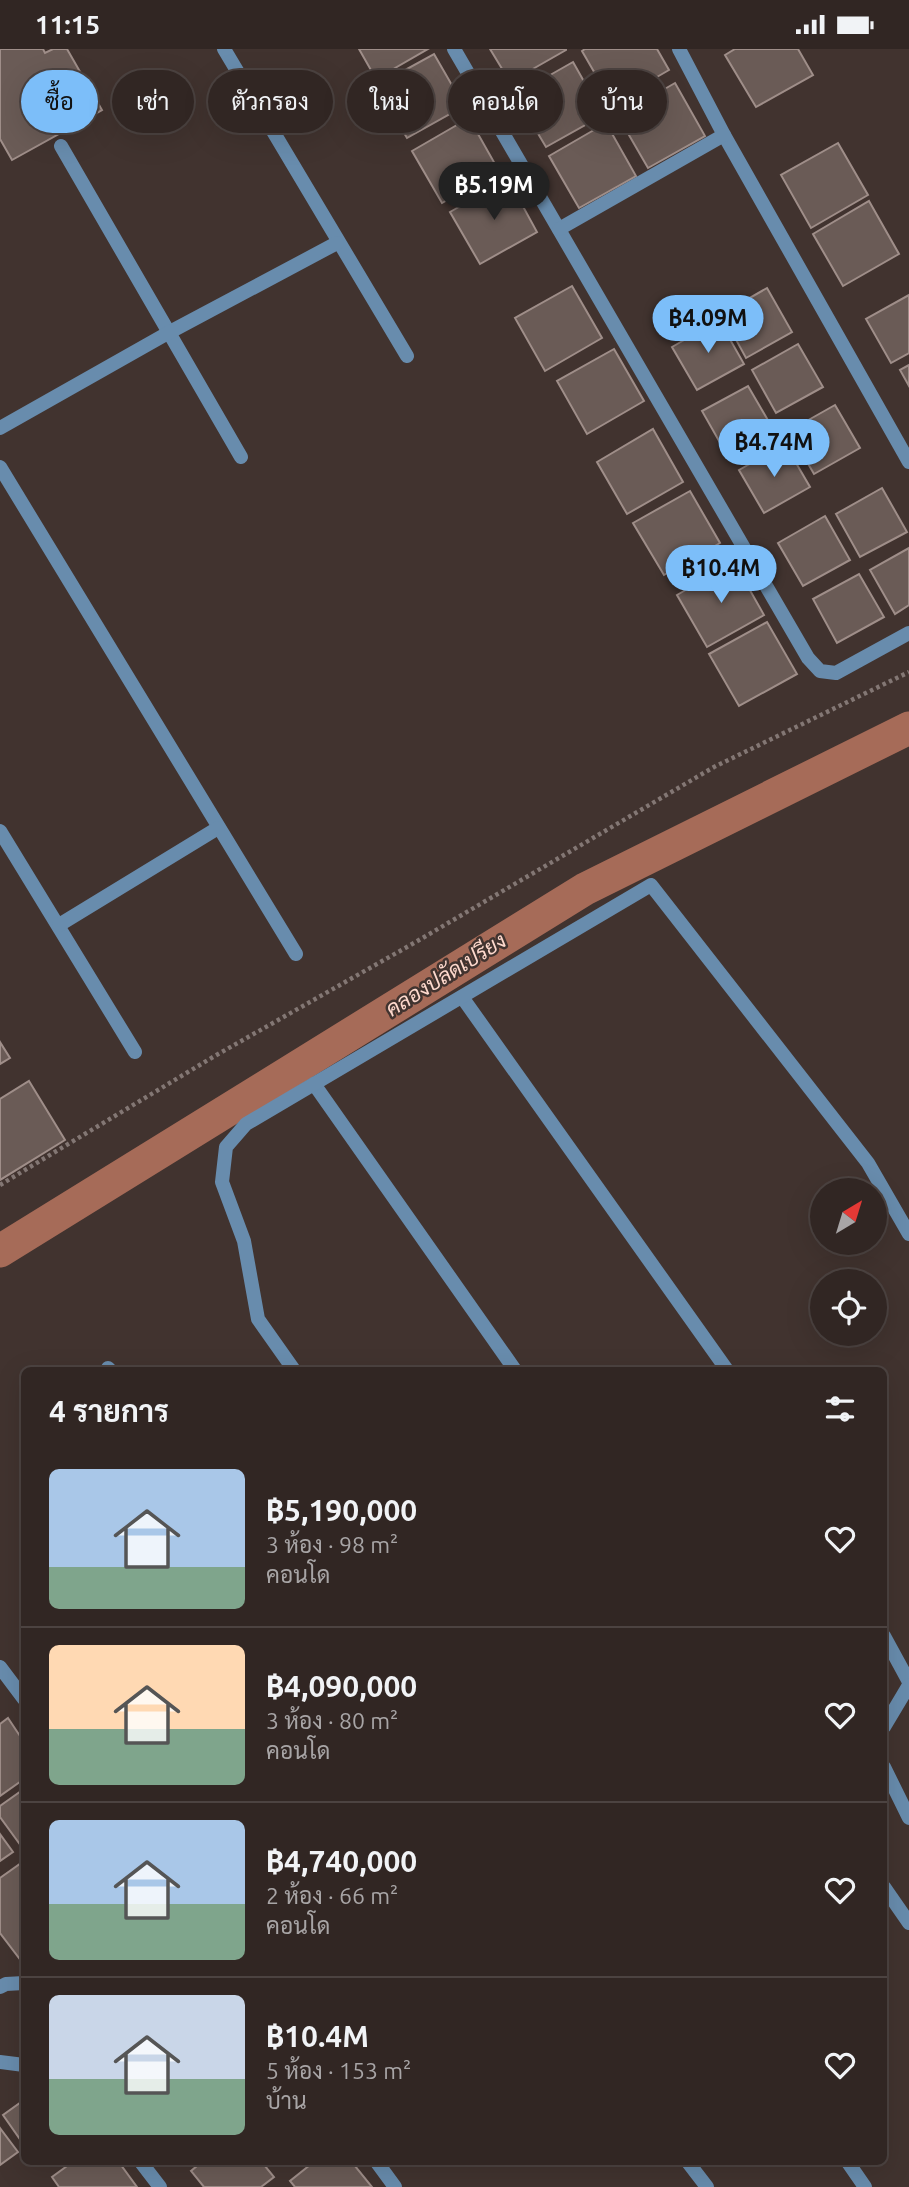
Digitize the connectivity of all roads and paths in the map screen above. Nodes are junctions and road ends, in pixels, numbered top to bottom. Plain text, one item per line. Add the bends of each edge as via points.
1 (224, 49) edge
2 (454, 49) edge
3 (679, 49) edge
4 (724, 135) junction
5 (61, 146) dead end
6 (559, 229) junction
7 (337, 243) junction
8 (168, 333) junction
9 (407, 356) dead end
10 (0, 428) edge
11 (241, 457) dead end
12 (909, 462) edge
13 (0, 467) edge
14 (909, 633) edge
15 (909, 672) edge
16 (218, 828) junction
17 (0, 831) edge
18 (59, 925) junction
19 (296, 954) dead end
20 (462, 997) junction
21 (135, 1052) dead end
22 (314, 1084) junction
23 (0, 1185) edge
24 (909, 1234) edge
25 (292, 1367) edge
26 (513, 1367) edge
27 (725, 1367) edge
28 (887, 1642) edge
29 (0, 1667) edge
30 (909, 1683) edge
31 (21, 1695) edge
32 (887, 1722) edge
33 (887, 1773) edge
34 (909, 1818) edge
35 (887, 1891) edge
36 (909, 1923) edge
37 (21, 1983) edge
38 (0, 1987) edge
39 (0, 2062) edge
40 (21, 2065) edge
41 (143, 2165) edge
42 (379, 2165) edge
43 (690, 2165) edge
44 (850, 2165) edge
45 (160, 2187) edge
46 (395, 2187) edge
47 (706, 2187) edge
48 (865, 2187) edge

1 - 7 street
2 - 6 street
3 - 4 street
4 - 6 street
4 - 12 street
5 - 8 street
6 - 14 street via 808,658 820,671 836,673
7 - 8 street
7 - 9 street
8 - 10 street
8 - 11 street
13 - 16 street
15 - 23 path via 714,767
16 - 18 street
16 - 19 street
17 - 18 street
18 - 21 street
20 - 22 street
20 - 24 street via 651,885 868,1163
20 - 27 street
22 - 25 street via 246,1124 226,1147 222,1182 244,1241 258,1319
22 - 26 street
28 - 30 street
29 - 31 street
30 - 32 street
33 - 34 street
35 - 36 street
37 - 38 street
39 - 40 street
41 - 45 street
42 - 46 street
43 - 47 street
44 - 48 street

